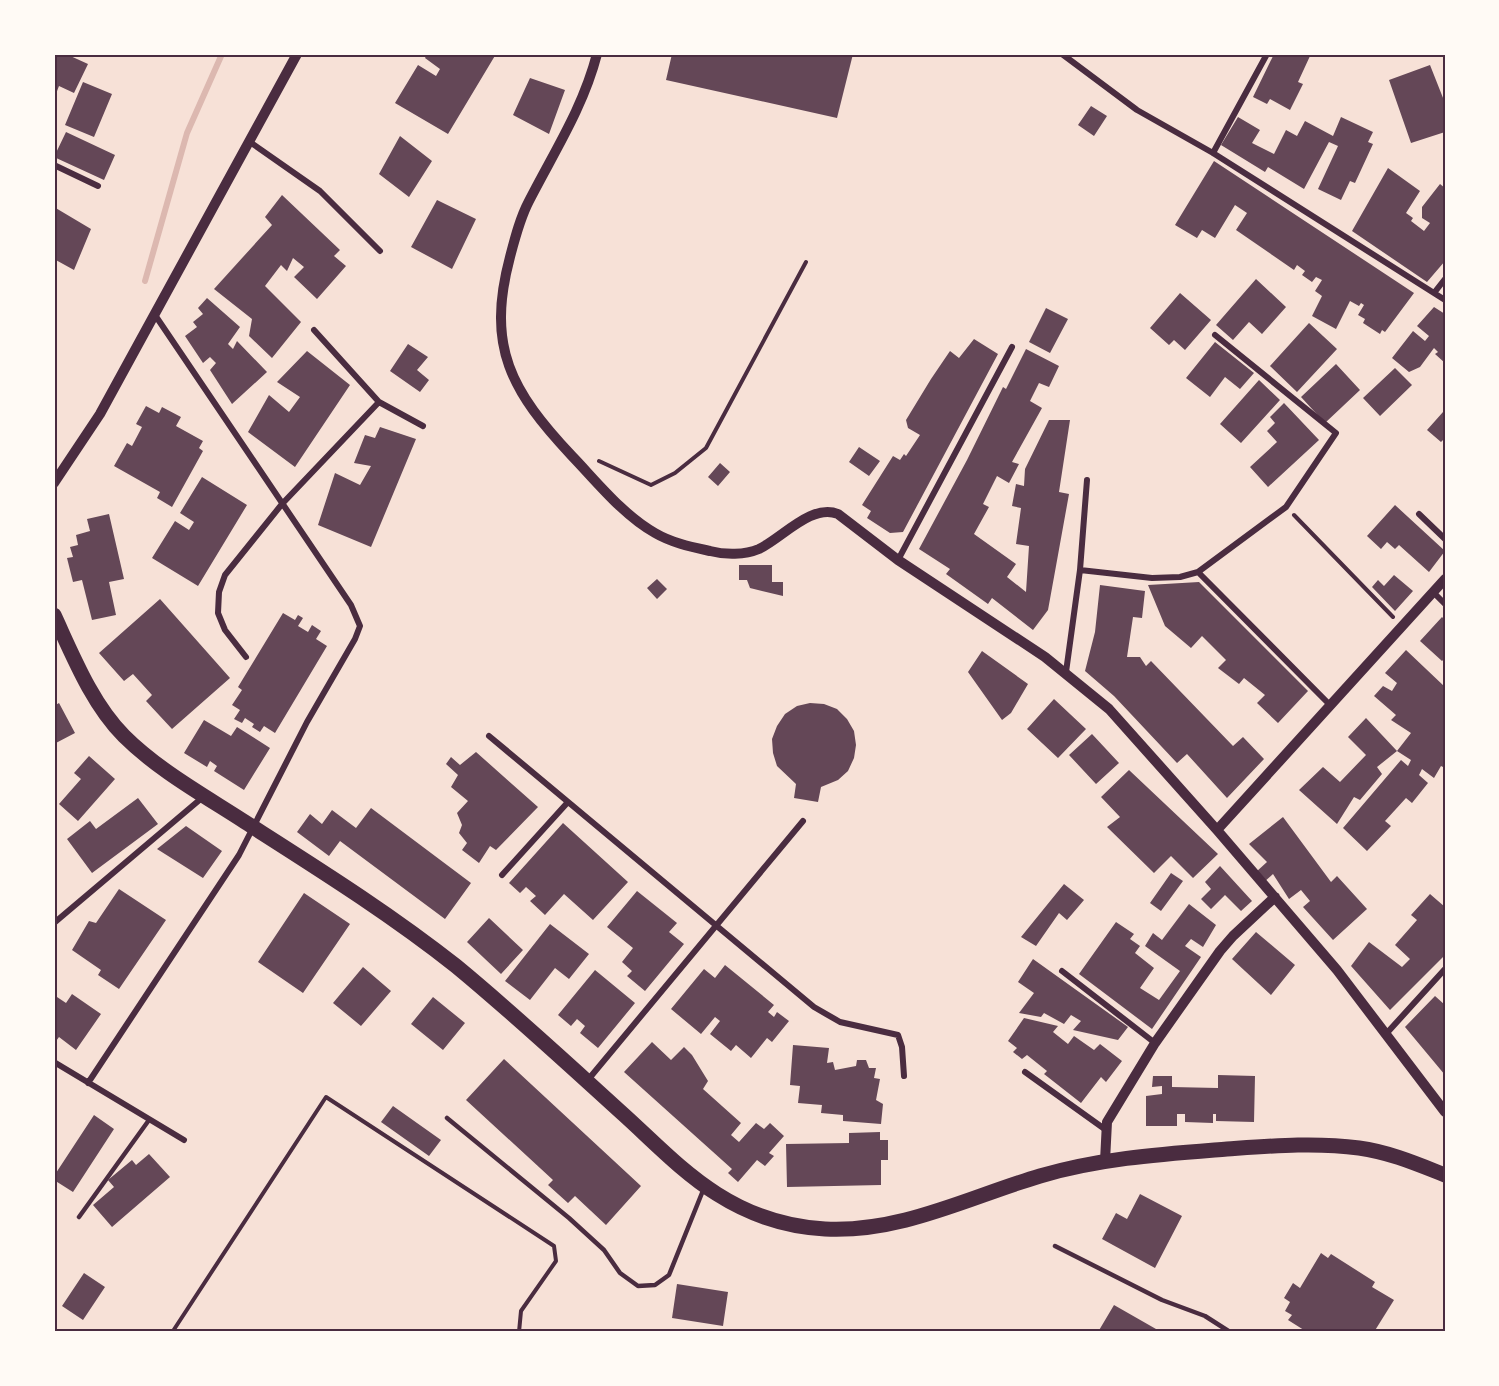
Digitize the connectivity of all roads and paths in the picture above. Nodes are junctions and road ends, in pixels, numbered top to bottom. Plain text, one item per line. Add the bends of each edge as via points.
1 (297, 54) edge
2 (597, 54) edge
3 (1062, 54) edge
4 (1267, 54) edge
5 (250, 142) junction
6 (1213, 153) junction
7 (54, 165) edge
8 (98, 186) dead end
9 (380, 251) dead end
10 (806, 262) dead end
11 (1445, 279) edge
12 (1434, 293) junction
13 (1445, 300) edge
14 (154, 315) junction
15 (314, 330) dead end
16 (1215, 335) dead end
17 (1012, 348) dead end
18 (379, 402) junction
19 (423, 426) dead end
20 (567, 450) junction
21 (1087, 480) dead end
22 (54, 483) edge
23 (282, 504) junction
24 (1286, 507) junction
25 (1419, 514) dead end
26 (1445, 538) edge
27 (898, 560) junction
28 (1080, 570) junction
29 (1198, 572) junction
30 (1445, 579) edge
31 (1433, 592) junction
32 (1445, 604) edge
33 (54, 615) edge
34 (1402, 626) junction
35 (246, 657) dead end
36 (1066, 672) junction
37 (1330, 705) junction
38 (489, 736) dead end
39 (204, 796) junction
40 (568, 802) junction
41 (803, 821) dead end
42 (254, 828) junction
43 (1217, 830) junction
44 (502, 875) dead end
45 (1275, 897) junction
46 (54, 923) edge
47 (718, 926) junction
48 (1445, 969) edge
49 (1062, 971) dead end
50 (1386, 1034) junction
51 (1155, 1043) junction
52 (54, 1062) edge
53 (1025, 1072) dead end
54 (904, 1076) dead end
55 (587, 1081) junction
56 (88, 1083) junction
57 (1445, 1112) edge
58 (447, 1118) dead end
59 (149, 1120) junction
60 (1106, 1130) junction
61 (184, 1140) dead end
62 (1105, 1161) junction
63 (1445, 1174) edge
64 (705, 1186) junction
65 (79, 1217) dead end
66 (1055, 1246) dead end
67 (173, 1331) edge
68 (519, 1332) edge
69 (1230, 1332) edge

1 - 5 street
2 - 20 street via 575,118 527,204 500,303 501,333 512,373 538,416
3 - 6 street via 1137,110
4 - 6 street
5 - 9 street via 320,191
5 - 14 street
6 - 12 street
7 - 8 street
10 - 20 path via 706,448 675,473 651,485
11 - 12 street
12 - 13 street
14 - 22 street via 100,414
14 - 23 street
15 - 18 street
16 - 24 street via 1336,433
17 - 27 street
18 - 19 street
18 - 23 street
20 - 27 street via 637,520 676,543 744,554 771,542 817,512 830,510
21 - 28 street
23 - 35 street via 227,571 219,592 222,623
23 - 42 street via 351,605 360,626
24 - 29 street
24 - 34 path
25 - 26 street
27 - 36 street
28 - 29 street via 1152,578
28 - 36 street
29 - 37 street
30 - 31 street
31 - 32 street
31 - 34 street
33 - 39 main road via 113,724 141,751
34 - 37 street
36 - 43 street via 1109,709
37 - 43 street
38 - 40 street
39 - 42 main road
39 - 46 street
40 - 44 street
40 - 47 street
41 - 47 street
42 - 55 main road via 414,934
42 - 56 street
43 - 45 street
45 - 50 street
45 - 51 street via 1220,951
47 - 54 street via 827,1016 898,1035
47 - 55 street
48 - 50 street
49 - 51 street
50 - 57 street
51 - 60 street via 1113,1108
52 - 56 street
53 - 60 street
55 - 64 main road
56 - 59 street
58 - 64 lane via 569,1218 604,1250 620,1273 638,1286 655,1285 669,1275
59 - 61 street
59 - 65 lane
60 - 62 street
62 - 63 main road via 1252,1148 1333,1146 1378,1151
62 - 64 main road via 1038,1177 903,1222 842,1230 805,1228 763,1217
66 - 69 lane
67 - 68 path via 326,1097 554,1246 556,1261 521,1311

